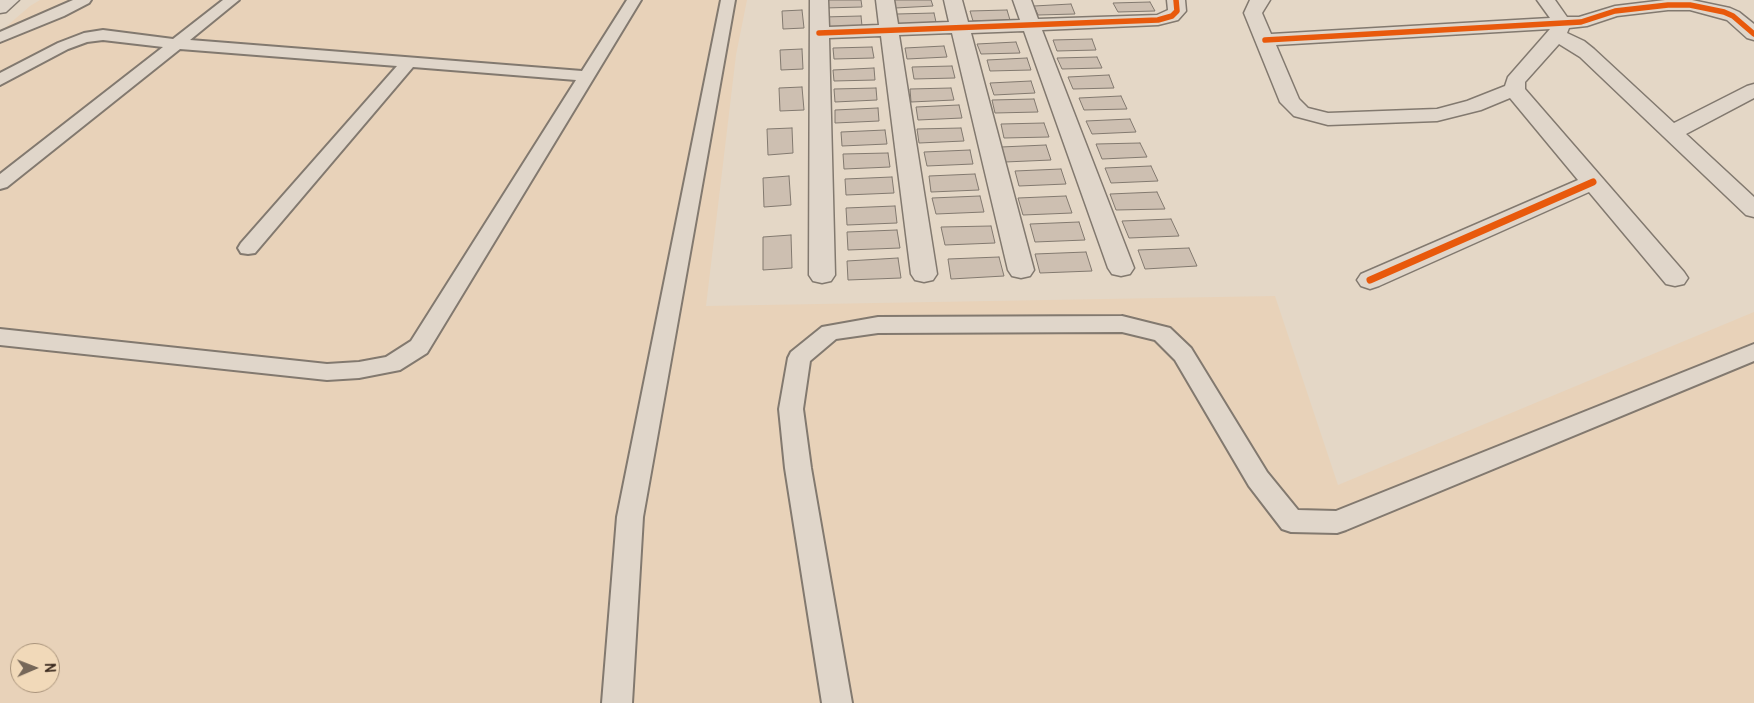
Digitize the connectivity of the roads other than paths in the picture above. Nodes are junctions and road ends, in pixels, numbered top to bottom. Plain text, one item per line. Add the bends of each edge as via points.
1 (10, 0) edge
2 (84, 0) edge
3 (232, 0) edge
4 (634, 0) edge
5 (728, 0) edge
6 (819, 0) edge
7 (885, 0) edge
8 (953, 0) edge
9 (1022, 0) edge
10 (1176, 0) edge
11 (1261, 0) edge
12 (1546, 0) edge
13 (0, 8) edge
14 (1032, 26) junction
15 (961, 29) junction
16 (1558, 29) junction
17 (890, 31) junction
18 (819, 33) junction
19 (1754, 34) edge
20 (0, 37) edge
21 (1265, 40) junction
22 (176, 44) junction
23 (409, 62) junction
24 (587, 76) junction
25 (0, 80) edge
26 (1515, 89) junction
27 (1754, 90) edge
28 (1672, 133) junction
29 (1593, 182) junction
30 (0, 183) edge
31 (1754, 210) edge
32 (248, 248) dead end
33 (1121, 268) dead end
34 (1021, 270) dead end
35 (924, 274) dead end
36 (822, 275) dead end
37 (1675, 278) dead end
38 (1370, 280) dead end
39 (0, 337) edge
40 (1754, 352) edge
41 (617, 703) edge
42 (837, 703) edge

1 - 13 street
2 - 20 lane
3 - 22 lane
4 - 24 lane
5 - 41 lane via 630,517
6 - 18 street
7 - 17 street
8 - 15 street
9 - 14 street
10 - 14 street via 1177,11 1158,20 1100,15
11 - 21 street via 1253,13
12 - 16 street via 1556,13
14 - 15 street
14 - 33 street
15 - 17 street
15 - 34 street
16 - 19 street via 1615,11 1690,5 1733,16
16 - 21 street
16 - 26 street via 1515,81
16 - 28 street
17 - 18 street
17 - 35 street
18 - 36 street
21 - 26 street via 1290,102 1301,112 1312,116 1328,119 1437,115 1474,106
22 - 23 lane
22 - 25 lane via 103,36 84,38
22 - 30 lane
23 - 24 lane
23 - 32 lane
24 - 39 lane via 419,347 392,364 327,372
26 - 29 street
27 - 28 street
28 - 31 street
29 - 37 street
29 - 38 street
40 - 42 lane via 1337,522 1291,521 1258,479 1183,354 1162,334 1122,324 878,325 830,332 799,358 791,408

